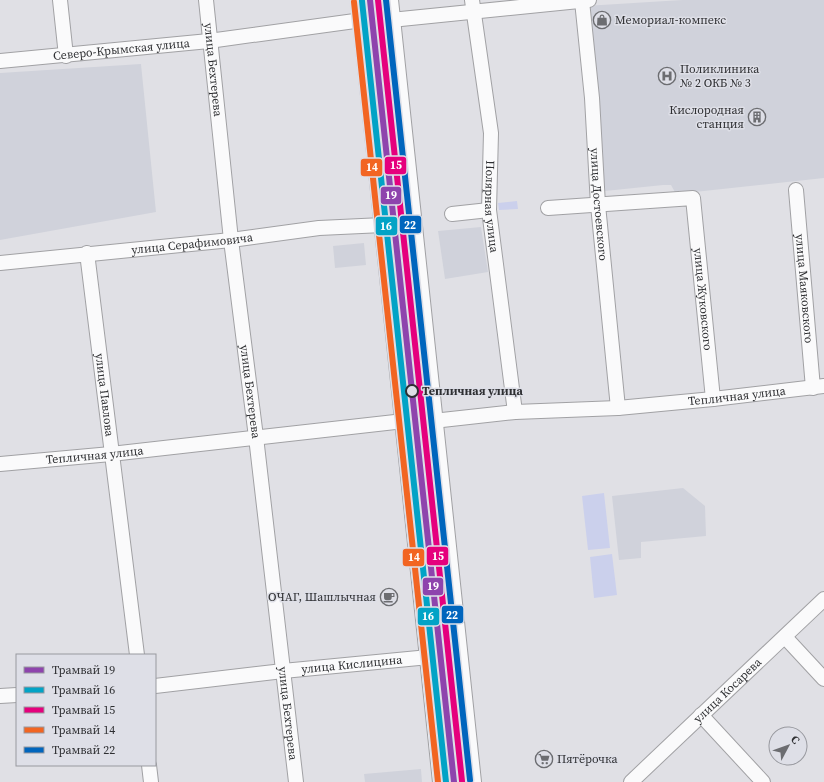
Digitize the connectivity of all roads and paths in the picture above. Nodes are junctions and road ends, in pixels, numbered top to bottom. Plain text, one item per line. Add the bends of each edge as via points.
1 (60, 0) edge
2 (206, 0) edge
3 (360, 0) edge
4 (389, 0) edge
5 (578, 1) edge
6 (473, 6) edge
7 (362, 20) junction
8 (391, 20) junction
9 (210, 41) junction
10 (66, 56) junction
11 (0, 61) edge
12 (796, 190) dead end
13 (598, 204) junction
14 (548, 208) dead end
15 (489, 210) junction
16 (452, 214) dead end
17 (383, 225) junction
18 (231, 240) junction
19 (87, 253) junction
20 (0, 263) edge
21 (819, 387) edge
22 (713, 399) junction
23 (618, 408) junction
24 (515, 412) junction
25 (404, 421) junction
26 (433, 421) junction
27 (256, 437) junction
28 (111, 454) junction
29 (0, 464) edge
30 (824, 599) edge
31 (785, 637) junction
32 (136, 654) edge
33 (429, 657) junction
34 (283, 671) junction
35 (824, 679) edge
36 (156, 686) edge
37 (16, 695) edge
38 (0, 696) edge
39 (701, 715) junction
40 (149, 766) edge
41 (151, 782) edge
42 (296, 782) edge
43 (442, 782) edge
44 (472, 782) edge
45 (631, 782) edge
46 (763, 782) edge

1 - 10 street
2 - 9 street, улица Бехтерева
3 - 7 main road
4 - 8 main road
5 - 6 street
5 - 13 street, улица Достоевского via 592,98
6 - 8 street
6 - 15 street, Полярная улица via 491,133
7 - 9 street, Северо-Крымская улица
7 - 17 main road
8 - 26 main road
9 - 10 street, Северо-Крымская улица
9 - 18 street, улица Бехтерева
10 - 11 street, Северо-Крымская улица
12 - 21 street, улица Маяковского
13 - 14 street
13 - 22 street, улица Жуковского via 693,198
13 - 23 street, улица Достоевского
15 - 16 street
15 - 24 street, Полярная улица
17 - 18 street, улица Серафимовича via 319,228
17 - 25 main road
18 - 19 street, улица Серафимовича
18 - 27 street, улица Бехтерева
19 - 20 street, улица Серафимовича
19 - 28 street, улица Павлова
21 - 22 street, Тепличная улица
22 - 23 street, Тепличная улица
23 - 24 street, Тепличная улица
24 - 26 street, Тепличная улица
25 - 27 street, Тепличная улица
25 - 33 main road
26 - 44 main road
27 - 28 street, Тепличная улица
27 - 34 street, улица Бехтерева
28 - 29 street, Тепличная улица
28 - 32 street, улица Павлова
30 - 31 street, улица Косарева
31 - 35 street
31 - 39 street, улица Косарева
33 - 34 street, улица Кислицина
33 - 43 main road
34 - 36 street, улица Кислицина
34 - 42 street, улица Бехтерева
37 - 38 street
39 - 45 street, улица Косарева
39 - 46 street
40 - 41 street

